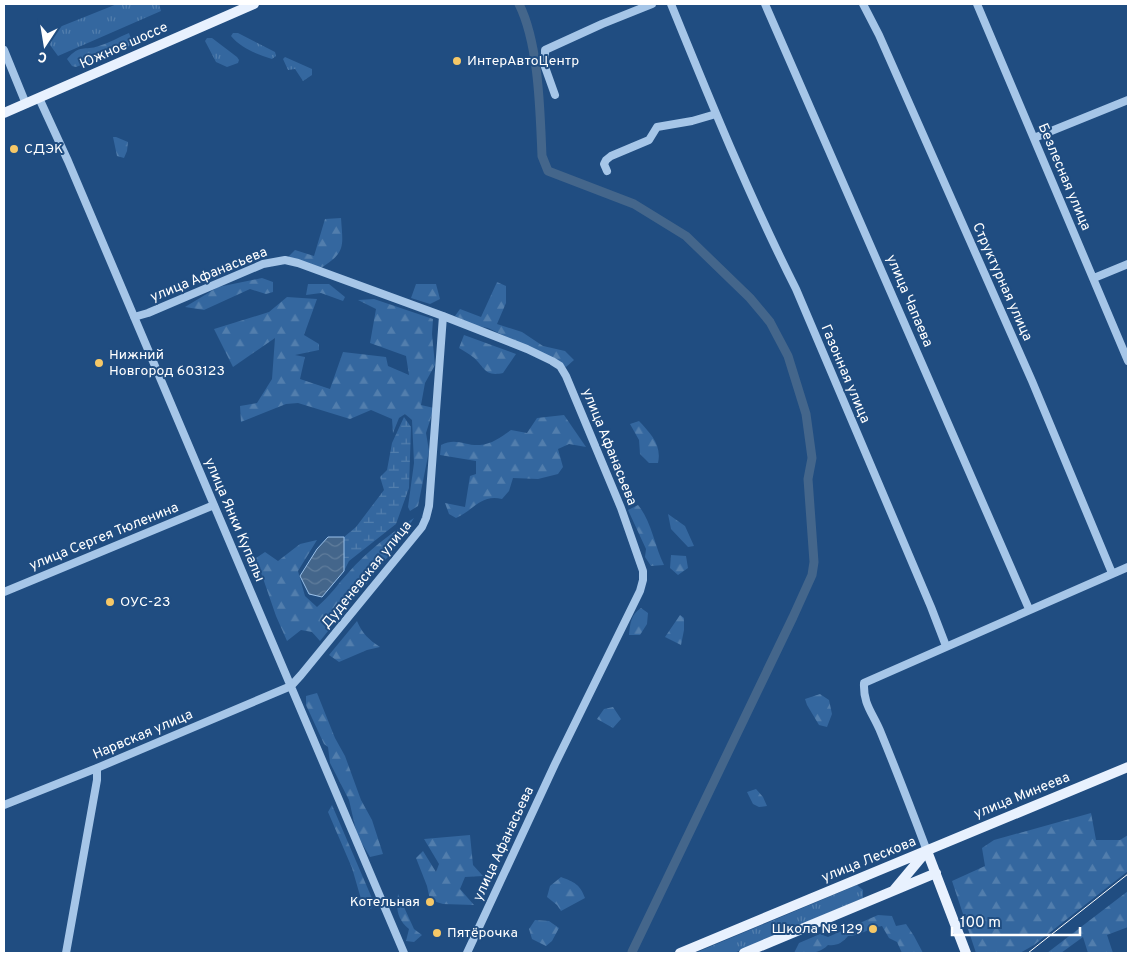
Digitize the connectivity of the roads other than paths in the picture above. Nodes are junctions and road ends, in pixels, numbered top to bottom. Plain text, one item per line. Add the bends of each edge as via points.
1 (254, 4) edge
2 (652, 4) edge
3 (671, 4) edge
4 (765, 4) edge
5 (863, 4) edge
6 (979, 4) edge
7 (5, 54) edge
8 (556, 95) dead end
9 (39, 98) junction
10 (1128, 100) edge
11 (26, 104) junction
12 (4, 113) edge
13 (716, 114) junction
14 (1034, 138) junction
15 (607, 171) dead end
16 (1128, 264) edge
17 (1094, 278) junction
18 (443, 316) junction
19 (134, 317) junction
20 (1128, 361) edge
21 (214, 505) junction
22 (1128, 567) edge
23 (1112, 573) junction
24 (4, 592) edge
25 (1029, 609) junction
26 (946, 646) junction
27 (290, 686) junction
28 (1128, 767) edge
29 (97, 768) junction
30 (4, 805) edge
31 (927, 851) junction
32 (883, 868) junction
33 (936, 873) junction
34 (900, 882) junction
35 (892, 891) junction
36 (66, 953) edge
37 (404, 953) edge
38 (467, 953) edge
39 (680, 953) edge
40 (744, 953) edge
41 (966, 953) edge

1 - 9 main road, Южное шоссе
2 - 8 street via 545,50 545,67
3 - 13 street, Газонная улица
4 - 25 street, улица Чапаева
5 - 23 street, Структурная улица via 1028,372
6 - 14 street, Безлесная улица
7 - 11 street
9 - 11 main road, Южное шоссе
9 - 19 street, улица Янки Купалы
10 - 14 street
11 - 12 main road, Южное шоссе
13 - 15 street via 692,122 656,127 649,140 606,160
13 - 26 street, Газонная улица via 796,289
14 - 17 street, Безлесная улица
16 - 17 street
17 - 20 street, Безлесная улица
18 - 19 street, улица Афанасьева via 285,260 263,264
18 - 27 street, Дуденевская улица via 426,518 422,527
18 - 38 street, улица Афанасьева via 527,349 560,366 613,489 643,571 640,591
19 - 21 street, улица Янки Купалы
21 - 24 street, улица Сергея Тюленина
21 - 27 street, улица Янки Купалы
22 - 23 street
23 - 25 street
25 - 26 street
26 - 31 street via 864,683 863,695 868,711 880,730
27 - 29 street, Нарвская улица
27 - 37 street, улица Янки Купалы
28 - 31 main road, улица Минеева
29 - 30 street, Нарвская улица
29 - 36 street via 98,780
31 - 32 main road, улица Лескова
31 - 33 main road
31 - 34 main road, улица Лескова
32 - 34 main road via 899,871
32 - 39 main road, улица Лескова
33 - 35 main road
33 - 41 main road
34 - 35 main road, улица Лескова
35 - 40 main road, улица Лескова

